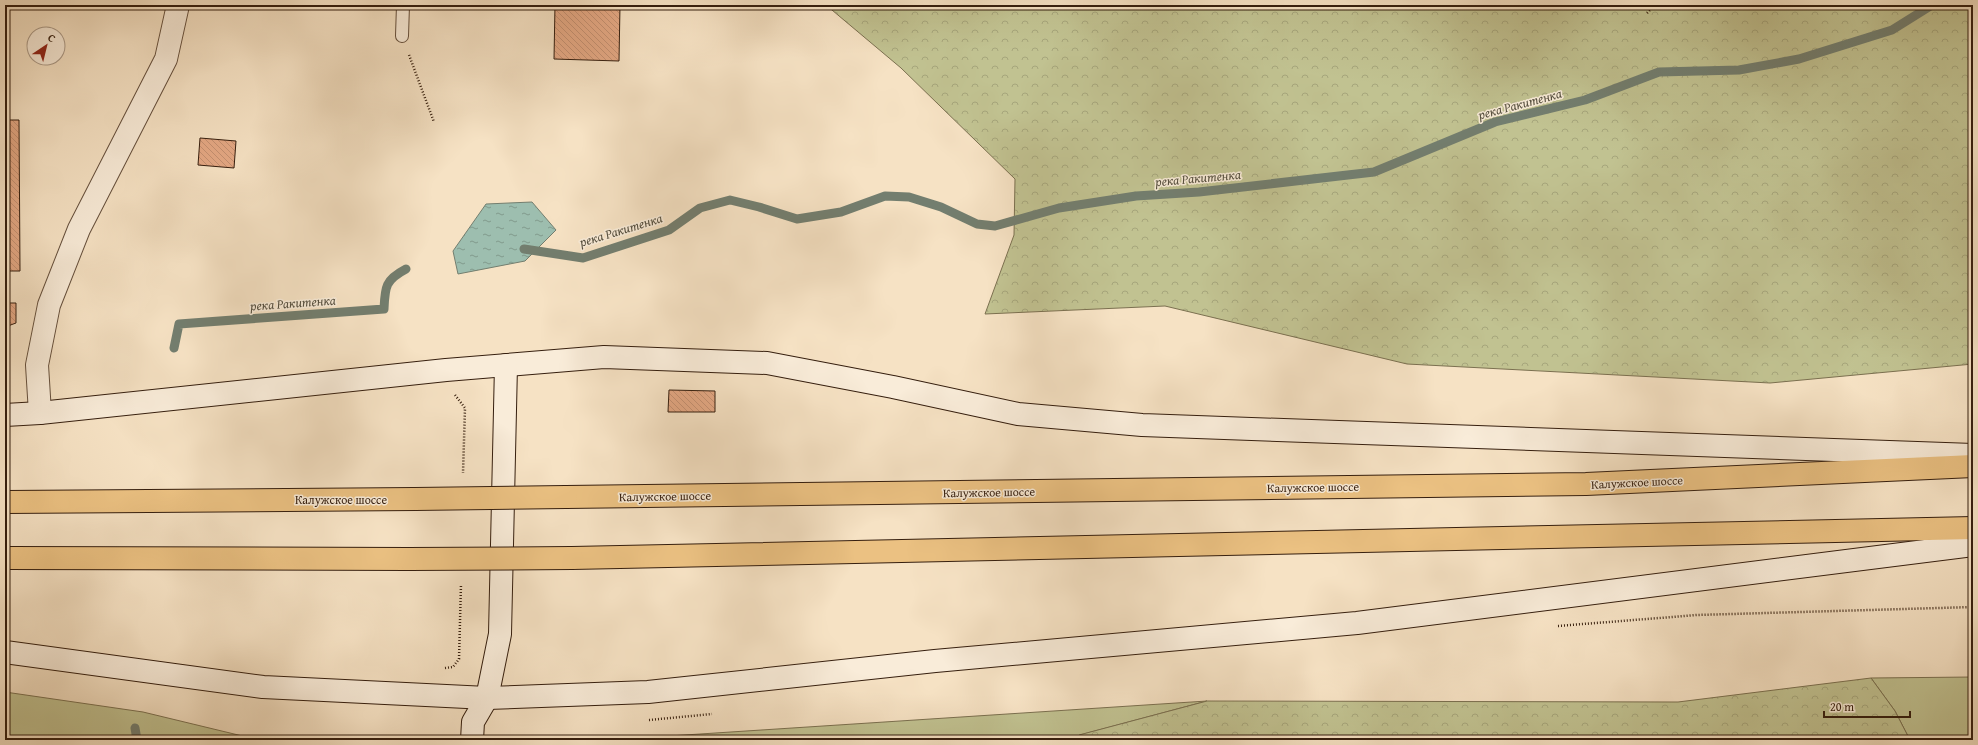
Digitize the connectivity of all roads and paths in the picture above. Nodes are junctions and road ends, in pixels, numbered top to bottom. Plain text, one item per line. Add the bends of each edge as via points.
1 (178, 5) edge
2 (403, 5) edge
3 (1654, 5) edge
4 (1648, 14) dead end
5 (402, 36) joint
6 (434, 122) dead end
7 (506, 365) junction
8 (40, 413) junction
9 (5, 415) edge
10 (1973, 455) edge
11 (1973, 466) edge
12 (5, 502) edge
13 (1973, 528) edge
14 (1973, 545) edge
15 (5, 558) edge
16 (1973, 607) edge
17 (1697, 615) dead end
18 (5, 652) edge
19 (487, 698) junction
20 (472, 740) edge

1 - 8 street via 166,58 79,229 49,305 37,365
2 - 5 lane
3 - 4 path
5 - 6 path
7 - 8 street
7 - 10 street via 604,357 767,363 1018,414 1142,425
7 - 19 street via 500,634
8 - 9 street
11 - 12 highway, Калужское шоссе, bridge via 1586,484
13 - 15 highway, bridge via 572,558
14 - 19 street via 1357,623 935,661 648,692
16 - 17 path
18 - 19 street via 263,687
19 - 20 street via 473,722

